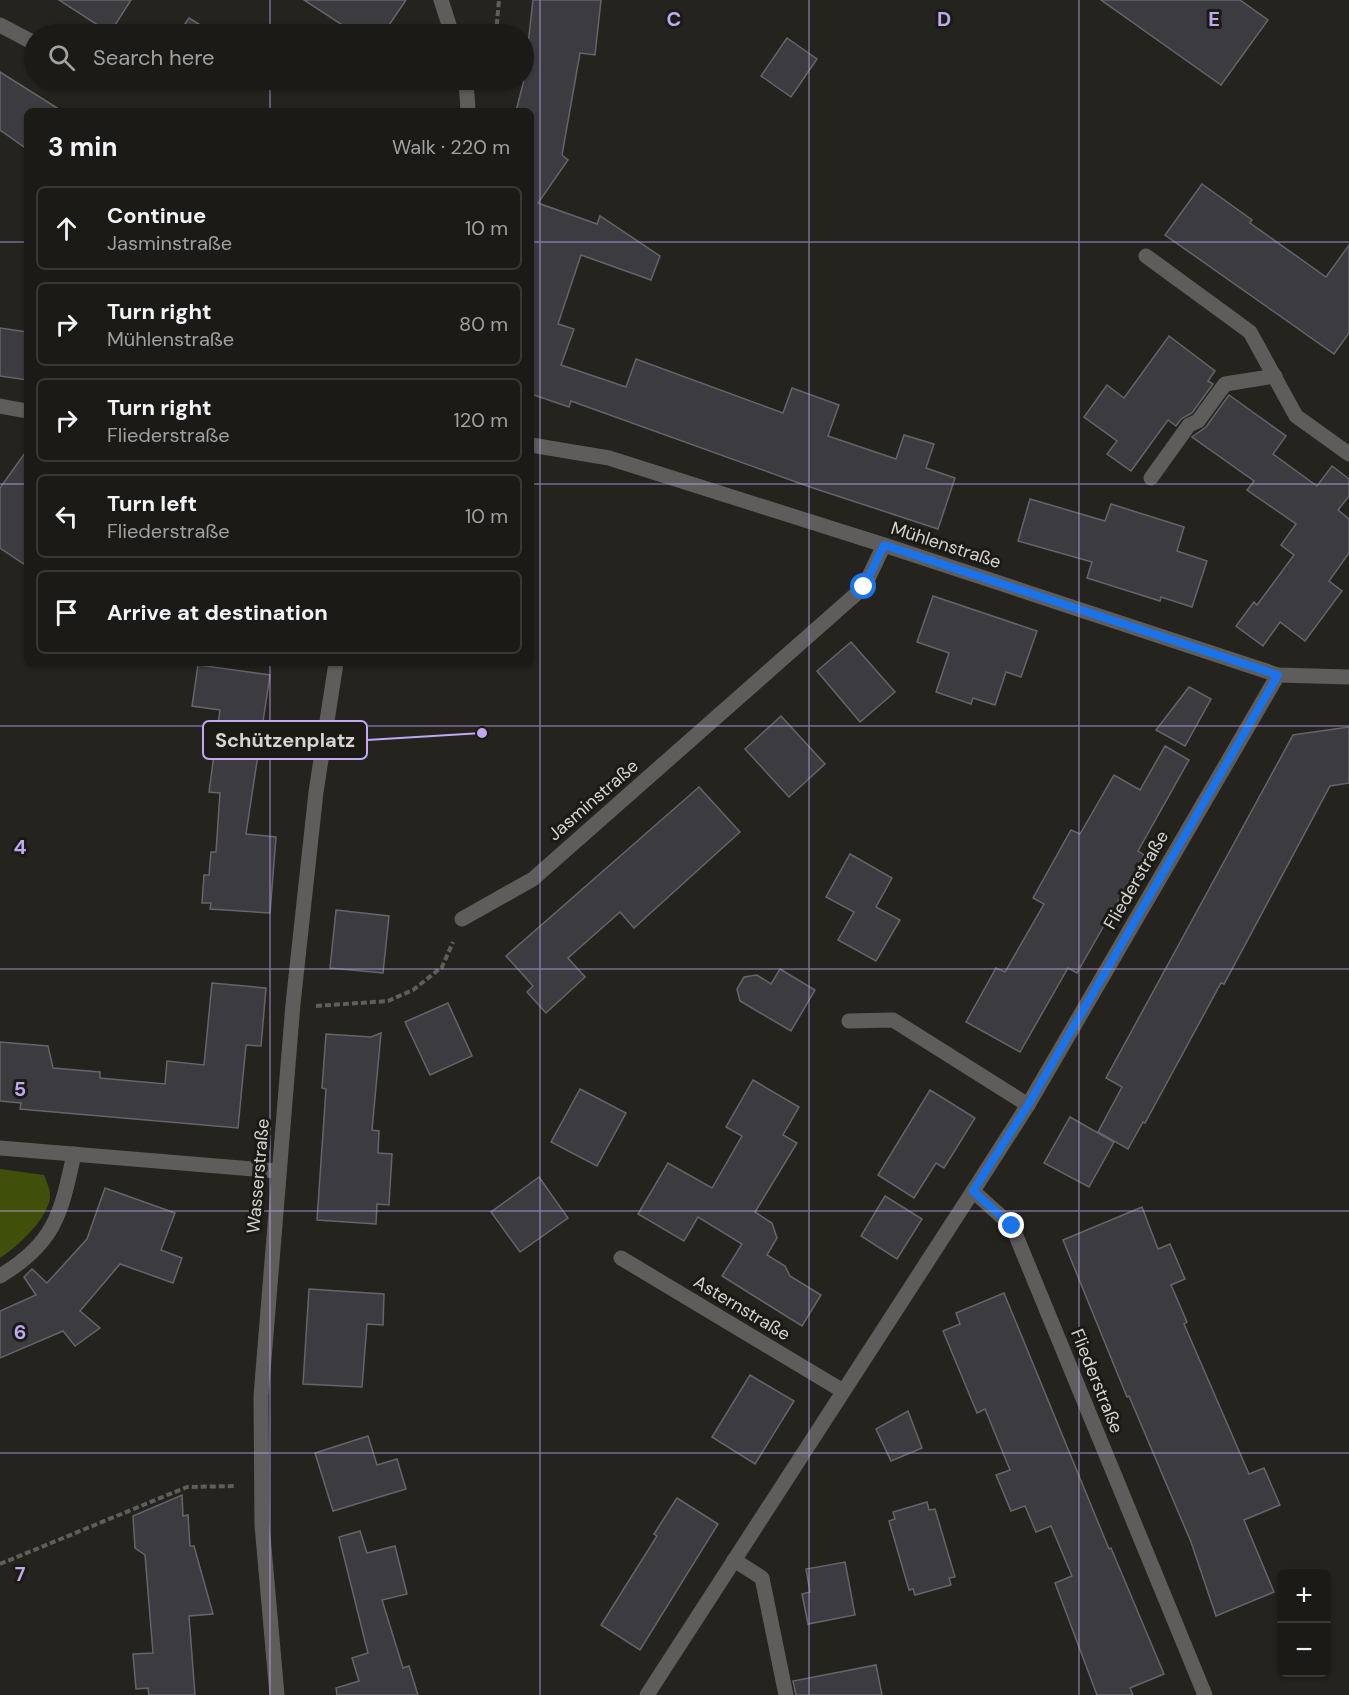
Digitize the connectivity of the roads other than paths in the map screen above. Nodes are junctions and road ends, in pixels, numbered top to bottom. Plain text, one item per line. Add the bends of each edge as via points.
1 (441, 0) edge
2 (449, 24) edge
3 (0, 25) edge
4 (24, 38) edge
5 (467, 90) edge
6 (468, 108) edge
7 (1146, 256) dead end
8 (1275, 376) junction
9 (0, 406) edge
10 (24, 410) edge
11 (534, 446) edge
12 (1349, 454) edge
13 (1151, 478) dead end
14 (884, 545) junction
15 (336, 666) edge
16 (1278, 675) junction
17 (1349, 677) edge
18 (462, 919) road end
19 (849, 1021) dead end
20 (1028, 1105) junction
21 (0, 1148) edge
22 (74, 1154) junction
23 (277, 1171) junction
24 (973, 1191) junction
25 (621, 1258) dead end
26 (0, 1276) edge
27 (843, 1391) junction
28 (735, 1560) junction
29 (277, 1695) edge
30 (647, 1695) edge
31 (786, 1695) edge
32 (1205, 1695) edge

1 - 2 street
3 - 4 street
5 - 6 street
7 - 8 street via 1250,332
8 - 12 street via 1296,416
8 - 13 street via 1224,384
9 - 10 street
11 - 14 street, Mühlenstraße via 609,458
14 - 16 street, Mühlenstraße
14 - 18 street, Jasminstraße via 864,587 533,879
15 - 23 street, Wasserstraße via 316,792
16 - 17 street, Mühlenstraße
16 - 20 street, Fliederstraße
19 - 20 street via 893,1020
20 - 24 street, Fliederstraße
21 - 22 street
22 - 23 street
22 - 26 street via 63,1205 52,1230 26,1260
23 - 29 street, Wasserstraße via 261,1396 262,1525
24 - 27 street
24 - 32 street, Fliederstraße via 1012,1226
25 - 27 street, Asternstraße
27 - 28 street
28 - 30 street
28 - 31 street via 762,1578

